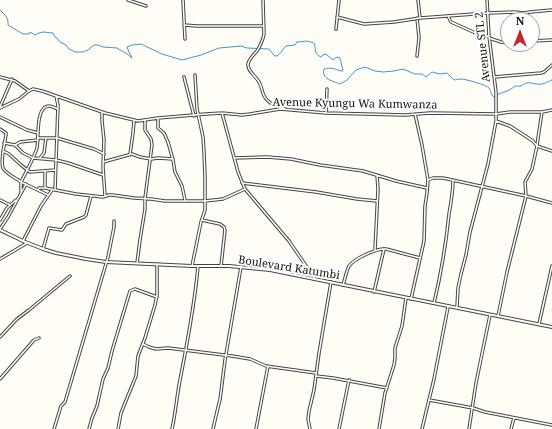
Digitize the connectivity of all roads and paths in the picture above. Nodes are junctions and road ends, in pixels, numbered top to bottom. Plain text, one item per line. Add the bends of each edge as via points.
1 (128, 0) edge
2 (184, 0) edge
3 (263, 0) edge
4 (339, 0) edge
5 (418, 0) edge
6 (487, 0) edge
7 (146, 6) dead end
8 (552, 10) edge
9 (533, 12) edge
10 (488, 13) junction
11 (500, 13) edge
12 (448, 16) junction
13 (337, 17) junction
14 (419, 18) junction
15 (184, 25) junction
16 (263, 26) junction
17 (336, 29) dead end
18 (489, 37) junction
19 (184, 39) dead end
20 (552, 40) edge
21 (540, 41) edge
22 (500, 42) edge
23 (417, 56) dead end
24 (552, 65) edge
25 (195, 75) dead end
26 (0, 77) edge
27 (184, 77) dead end
28 (494, 77) junction
29 (12, 79) junction
30 (327, 88) dead end
31 (29, 90) junction
32 (56, 96) junction
33 (0, 107) edge
34 (58, 109) junction
35 (289, 110) junction
36 (552, 110) edge
37 (102, 112) junction
38 (542, 112) junction
39 (222, 113) junction
40 (326, 113) junction
41 (415, 114) junction
42 (496, 114) junction
43 (198, 115) junction
44 (194, 116) junction
45 (0, 117) edge
46 (158, 118) junction
47 (496, 120) junction
48 (134, 121) junction
49 (145, 121) junction
50 (0, 129) edge
51 (38, 133) junction
52 (46, 138) junction
53 (57, 138) junction
54 (38, 139) junction
55 (4, 143) junction
56 (15, 145) junction
57 (538, 146) junction
58 (3, 151) junction
59 (552, 151) edge
60 (104, 154) junction
61 (130, 154) junction
62 (33, 158) junction
63 (40, 158) junction
64 (151, 158) junction
65 (234, 158) junction
66 (173, 159) junction
67 (56, 160) junction
68 (104, 162) junction
69 (28, 170) junction
70 (56, 170) junction
71 (45, 171) junction
72 (104, 175) junction
73 (377, 175) junction
74 (428, 180) junction
75 (453, 180) junction
76 (21, 182) junction
77 (242, 183) junction
78 (26, 184) junction
79 (482, 187) junction
80 (45, 188) junction
81 (428, 188) junction
82 (245, 189) junction
83 (38, 190) junction
84 (52, 190) junction
85 (55, 190) junction
86 (21, 191) junction
87 (48, 195) junction
88 (91, 196) junction
89 (105, 196) junction
90 (526, 196) junction
91 (146, 198) junction
92 (17, 199) junction
93 (0, 200) edge
94 (185, 201) junction
95 (205, 201) junction
96 (377, 201) junction
97 (552, 203) edge
98 (10, 205) junction
99 (0, 220) edge
100 (202, 220) junction
101 (114, 221) dead end
102 (0, 229) edge
103 (23, 241) junction
104 (27, 243) junction
105 (43, 248) junction
106 (384, 248) junction
107 (374, 250) junction
108 (420, 258) junction
109 (0, 259) edge
110 (106, 262) junction
111 (137, 263) junction
112 (157, 264) junction
113 (192, 266) junction
114 (198, 266) junction
115 (221, 266) junction
116 (552, 266) edge
117 (241, 267) junction
118 (70, 276) dead end
119 (315, 279) junction
120 (331, 282) junction
121 (343, 285) junction
122 (374, 292) junction
123 (157, 297) junction
124 (406, 298) junction
125 (412, 299) junction
126 (434, 304) junction
127 (448, 307) junction
128 (457, 309) junction
129 (490, 315) junction
130 (498, 317) junction
131 (539, 325) junction
132 (552, 327) edge
133 (0, 337) edge
134 (40, 338) dead end
135 (143, 344) junction
136 (185, 350) junction
137 (226, 356) junction
138 (268, 366) junction
139 (316, 373) junction
140 (316, 376) junction
141 (0, 378) edge
142 (349, 380) junction
143 (387, 388) junction
144 (429, 400) junction
145 (472, 408) junction
146 (514, 418) junction
147 (552, 425) edge
148 (54, 429) edge
149 (89, 429) edge
150 (118, 429) edge
151 (172, 429) edge
152 (213, 429) edge
153 (256, 429) edge
154 (310, 429) edge
155 (339, 429) edge
156 (379, 429) edge
157 (422, 429) edge
158 (468, 429) edge
159 (511, 429) edge

1 - 7 street
2 - 15 street
3 - 16 street
4 - 13 street
5 - 14 street
6 - 10 street, Avenue STL 2
8 - 9 street
10 - 11 street
10 - 12 street
10 - 18 street, Avenue STL 2
12 - 14 street
12 - 18 street via 450,21
13 - 14 street via 364,24
13 - 17 street
14 - 23 street
15 - 16 street
15 - 19 street
16 - 35 street via 263,38 248,65 269,103
18 - 22 street
18 - 28 street, Avenue STL 2
20 - 21 street
24 - 28 street via 541,73
25 - 43 street
26 - 29 street
27 - 44 street
28 - 42 street, Avenue STL 2
29 - 31 street
29 - 33 street
30 - 40 street
31 - 32 street, Avenue Kyungu Wa Kumwanza via 42,90
31 - 33 street via 19,99
32 - 34 street
32 - 37 street, Avenue Kyungu Wa Kumwanza
34 - 51 street via 47,106 43,109 38,121
34 - 53 street
35 - 39 street, Avenue Kyungu Wa Kumwanza via 274,109 242,115
35 - 40 street, Avenue Kyungu Wa Kumwanza
36 - 38 street, Avenue Kyungu Wa Kumwanza
37 - 48 street, Avenue Kyungu Wa Kumwanza
37 - 60 street
38 - 42 street, Avenue Kyungu Wa Kumwanza
38 - 57 street
39 - 43 street, Avenue Kyungu Wa Kumwanza
39 - 65 street
40 - 41 street, Avenue Kyungu Wa Kumwanza
41 - 42 street, Avenue Kyungu Wa Kumwanza
41 - 74 street
42 - 47 street
43 - 44 street, Avenue Kyungu Wa Kumwanza
43 - 95 street via 204,152
44 - 46 street, Avenue Kyungu Wa Kumwanza
45 - 51 street
46 - 49 street, Avenue Kyungu Wa Kumwanza
46 - 66 street via 158,128 166,136
47 - 57 street via 510,126
47 - 79 street
48 - 49 street, Avenue Kyungu Wa Kumwanza
48 - 61 street
49 - 64 street via 145,130 152,139
50 - 55 street via 6,133
51 - 54 street
52 - 53 street
52 - 54 street
52 - 63 street via 44,152
53 - 60 street
53 - 67 street
54 - 56 street
54 - 62 street
55 - 56 street
55 - 58 street
56 - 62 street
57 - 59 street
57 - 90 street via 525,182
58 - 69 street
58 - 76 street via 3,169
60 - 68 street
61 - 64 street
61 - 68 street
62 - 63 street
62 - 69 street
63 - 67 street
64 - 66 street
64 - 91 street
65 - 73 street via 288,159
65 - 77 street
66 - 94 street
67 - 70 street
67 - 72 street
68 - 72 street
69 - 71 street
69 - 76 street
70 - 71 street
70 - 85 street
71 - 80 street
72 - 89 street
73 - 81 street
73 - 96 street
74 - 75 street
74 - 81 street
75 - 79 street
75 - 126 street
76 - 78 street
76 - 86 street
77 - 82 street
77 - 96 street
78 - 83 street
78 - 86 street
79 - 90 street
79 - 128 street via 460,274
80 - 83 street
80 - 84 street
81 - 108 street via 424,241
82 - 95 street via 223,198
82 - 119 street via 289,241
83 - 87 street
84 - 85 street
84 - 87 street
85 - 88 street
86 - 92 street
87 - 103 street
88 - 89 street
88 - 105 street via 84,217 66,224 62,230 49,228
89 - 91 street via 112,194
90 - 97 street
90 - 130 street
91 - 94 street
91 - 111 street
92 - 98 street
92 - 102 street
93 - 98 street
94 - 95 street
95 - 100 street
96 - 107 street
98 - 99 street
100 - 113 street
100 - 115 street via 224,226
101 - 110 street
102 - 103 street, Boulevard Katumbi
103 - 104 street, Boulevard Katumbi
104 - 105 street, Boulevard Katumbi
104 - 109 street
105 - 110 street, Boulevard Katumbi
106 - 107 street
106 - 108 street
106 - 122 street
107 - 121 street via 350,264
108 - 125 street
110 - 111 street, Boulevard Katumbi
110 - 148 street
111 - 112 street, Boulevard Katumbi
112 - 113 street, Boulevard Katumbi
112 - 123 street
113 - 114 street, Boulevard Katumbi
114 - 115 street, Boulevard Katumbi
114 - 136 street
115 - 117 street, Boulevard Katumbi
116 - 131 street
117 - 119 street, Boulevard Katumbi
117 - 137 street
118 - 133 street via 17,319
119 - 120 street, Boulevard Katumbi
120 - 121 street, Boulevard Katumbi
120 - 139 street
121 - 122 street, Boulevard Katumbi
122 - 124 street, Boulevard Katumbi
123 - 135 street
123 - 149 street via 135,289 130,291
124 - 125 street, Boulevard Katumbi
124 - 143 street via 402,326 395,348 394,365
125 - 126 street, Boulevard Katumbi
126 - 127 street, Boulevard Katumbi
127 - 128 street, Boulevard Katumbi
127 - 144 street
128 - 129 street, Boulevard Katumbi
129 - 130 street, Boulevard Katumbi
129 - 145 street
130 - 131 street, Boulevard Katumbi
131 - 132 street, Boulevard Katumbi
134 - 141 street via 34,340
135 - 136 street via 159,349
135 - 150 street via 138,356 136,376 121,413
136 - 137 street
136 - 151 street
137 - 138 street via 250,359
137 - 152 street
138 - 139 street
138 - 153 street
139 - 140 street
140 - 142 street
140 - 154 street via 308,419
142 - 143 street
142 - 155 street
143 - 156 street
144 - 145 street
144 - 157 street
145 - 146 street
145 - 158 street
146 - 147 street
146 - 159 street

